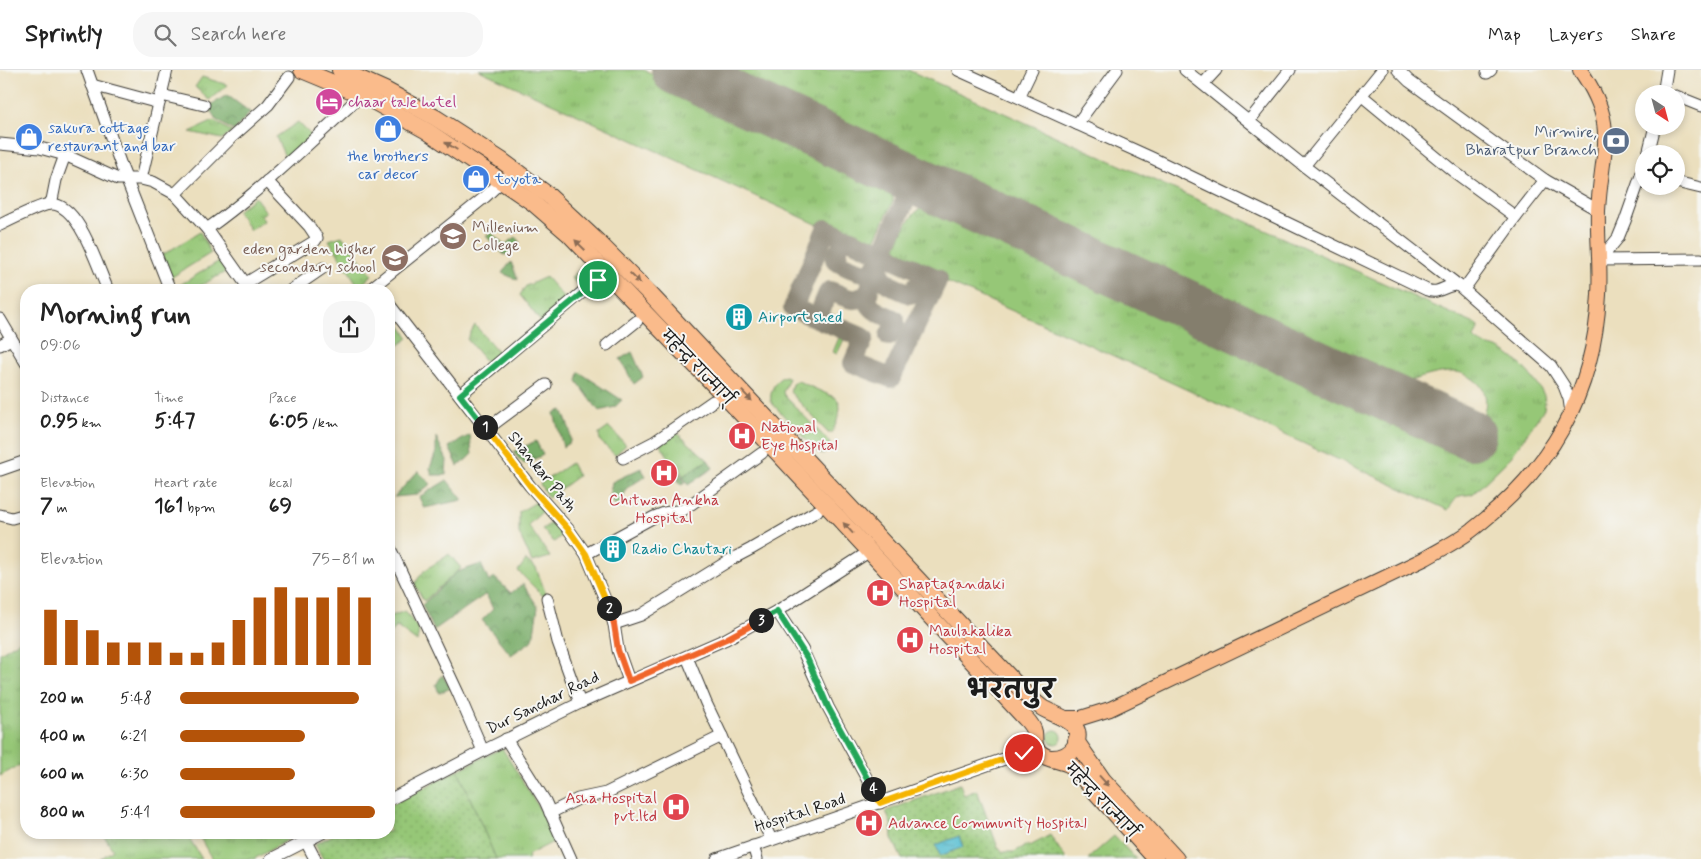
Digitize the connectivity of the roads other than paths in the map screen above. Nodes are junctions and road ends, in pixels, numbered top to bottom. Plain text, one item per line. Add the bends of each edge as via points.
1 (87, 70) edge
2 (168, 70) edge
3 (340, 70) edge
4 (958, 70) edge
5 (1032, 70) edge
6 (1117, 70) edge
7 (1185, 70) edge
8 (1216, 70) edge
9 (1290, 70) edge
10 (1382, 70) edge
11 (1398, 70) edge
12 (1580, 70) edge
13 (1667, 70) edge
14 (296, 74) edge
15 (1203, 84) junction
16 (92, 85) junction
17 (1666, 85) edge
18 (1362, 95) junction
19 (1019, 97) junction
20 (160, 99) junction
21 (1685, 100) edge
22 (354, 103) dead end
23 (204, 105) dead end
24 (1701, 106) edge
25 (1249, 121) junction
26 (1077, 124) junction
27 (0, 144) edge
28 (65, 154) junction
29 (1304, 166) junction
30 (508, 175) junction
31 (141, 179) junction
32 (127, 180) junction
33 (1545, 180) junction
34 (267, 181) junction
35 (1685, 184) edge
36 (1701, 188) edge
37 (1635, 193) edge
38 (174, 194) junction
39 (49, 204) junction
40 (1598, 210) junction
41 (1516, 216) junction
42 (0, 225) edge
43 (207, 229) junction
44 (1701, 258) edge
45 (1600, 260) junction
46 (323, 268) dead end
47 (598, 280) dead end
48 (105, 284) edge
49 (168, 284) edge
50 (246, 284) edge
51 (252, 284) edge
52 (300, 284) edge
53 (379, 284) edge
54 (1461, 287) junction
55 (395, 312) edge
56 (0, 319) edge
57 (637, 321) dead end
58 (12, 339) junction
59 (0, 345) edge
60 (607, 345) dead end
61 (20, 353) edge
62 (546, 385) dead end
63 (460, 395) junction
64 (713, 401) dead end
65 (1571, 415) junction
66 (487, 429) junction
67 (762, 454) dead end
68 (623, 458) dead end
69 (20, 463) edge
70 (0, 470) edge
71 (816, 511) dead end
72 (0, 515) edge
73 (20, 516) edge
74 (870, 551) junction
75 (586, 554) junction
76 (395, 559) edge
77 (546, 598) dead end
78 (777, 611) junction
79 (614, 624) junction
80 (686, 657) junction
81 (629, 681) junction
82 (580, 703) junction
83 (1110, 709) junction
84 (1063, 717) junction
85 (1034, 734) junction
86 (722, 736) junction
87 (1077, 739) junction
88 (506, 740) junction
89 (483, 751) junction
90 (1048, 757) junction
91 (1007, 758) junction
92 (395, 797) edge
93 (880, 803) junction
94 (550, 813) junction
95 (301, 839) edge
96 (305, 839) edge
97 (771, 839) junction
98 (753, 846) junction
99 (271, 859) edge
100 (315, 859) edge
101 (571, 859) edge
102 (717, 859) edge
103 (757, 859) edge
104 (1156, 859) edge
105 (1176, 859) edge

1 - 16 street
2 - 20 street
3 - 30 highway, महेन्द्र राज्मार्ग् via 386,90 436,118
4 - 19 street
5 - 19 street
6 - 26 street
7 - 15 street
8 - 15 street
9 - 25 street
10 - 18 street
11 - 33 street
12 - 40 main road via 1591,85 1604,118 1606,152
13 - 17 street
30 -> 14 highway, महेन्द्र राज्मार्ग् via 362,95
14 - 38 street
15 - 25 street
16 - 20 street
16 - 32 street
18 - 29 street
18 - 41 street via 1453,171
19 - 26 street
20 - 23 street
20 - 31 street
21 - 24 street
22 - 34 street
25 - 29 street
26 - 54 street via 1427,290 1433,292 1449,285
27 - 28 street
28 - 32 street via 118,179
28 - 39 street
29 - 54 street
30 - 53 street
74 -> 30 highway, महेन्द्र राज्मार्ग् via 606,271
30 -> 84 highway, महेन्द्र राज्मार्ग् via 554,201 597,241 863,519 1015,684 1047,711
31 - 32 street
31 - 38 street
32 - 49 street
33 - 40 street
33 - 41 street
34 - 43 street
34 - 51 street via 317,238
35 - 36 street
37 - 45 street via 1618,238
38 - 43 street
39 - 42 street
39 - 48 street via 58,205 80,226
40 - 45 main road
41 - 54 street
43 - 50 street
44 - 45 street
45 - 65 main road via 1592,357
46 - 52 street
47 - 63 street
54 - 65 street via 1551,366 1570,398
55 - 63 street, Shankar Path
56 - 58 street
57 - 60 street
58 - 59 street
58 - 61 street
62 - 66 street
63 - 66 street, Shankar Path
64 - 68 street via 654,442
65 - 83 main road via 1555,442 1524,481 1488,516 1455,541 1426,558
66 - 75 street, Shankar Path
67 - 75 street via 683,510 654,516
69 - 70 street
71 - 79 street via 641,615
72 - 73 street via 12,518
74 - 78 street, Dur Sanchar Road
74 - 85 highway, महेन्द्र राज्मार्ग् via 1025,718
75 - 79 street, Shankar Path
76 - 89 street
77 - 82 street
78 - 80 street, Dur Sanchar Road
78 - 93 street via 807,658 828,707
79 - 81 street, Shankar Path via 618,650
80 - 81 street, Dur Sanchar Road
80 - 86 street
81 - 82 street, Dur Sanchar Road
82 - 88 street, Dur Sanchar Road
83 - 84 main road via 1081,718
83 - 87 main road via 1095,719
84 - 85 highway via 1046,717 1036,725
84 - 87 highway, महेन्द्र राज्मार्ग् via 1075,728
85 - 90 highway, महेन्द्र राज्मार्ग् via 1035,746
85 - 91 street, Hospital Road
86 - 94 street via 606,793 578,799
86 - 97 street
87 - 90 highway via 1074,748 1065,756
87 -> 105 highway, महेन्द्र राज्मार्ग् via 1102,780
88 - 89 street, Dur Sanchar Road
88 - 94 street
89 - 92 street, Dur Sanchar Road
90 - 91 street, Hospital Road via 1024,753
90 - 104 highway, महेन्द्र राज्मार्ग् via 1072,766
91 - 93 street, Hospital Road
93 - 97 street, Hospital Road
94 - 101 street
95 - 99 street
96 - 100 street
97 - 98 street, Hospital Road
98 - 102 street, Hospital Road
98 - 103 street

